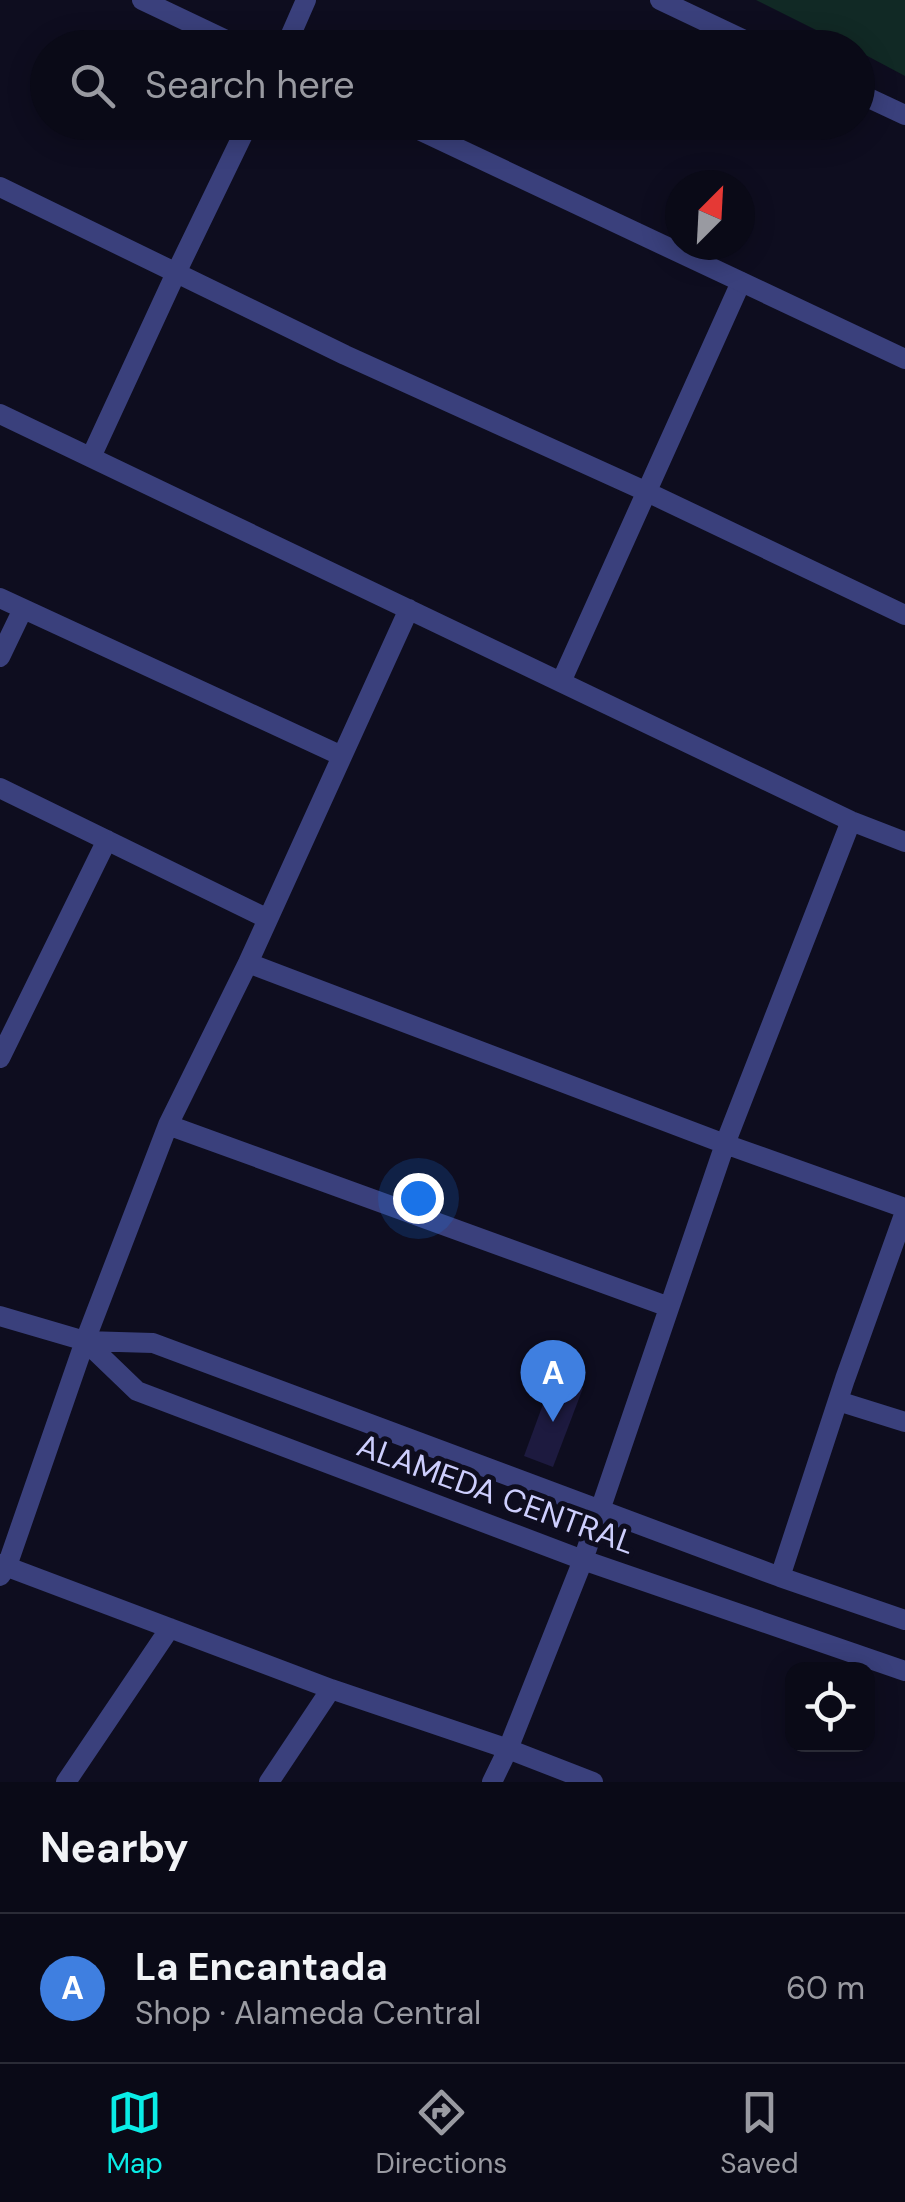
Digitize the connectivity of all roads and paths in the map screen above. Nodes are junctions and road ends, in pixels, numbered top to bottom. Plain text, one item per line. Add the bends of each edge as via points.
1 (142, 0) edge
2 (306, 0) edge
3 (660, 0) edge
4 (204, 30) edge
5 (293, 30) edge
6 (723, 30) edge
7 (875, 101) edge
8 (905, 115) edge
9 (240, 140) edge
10 (440, 140) edge
11 (0, 187) edge
12 (176, 273) junction
13 (741, 282) junction
14 (905, 359) edge
15 (0, 414) edge
16 (91, 458) junction
17 (645, 490) junction
18 (0, 598) edge
19 (23, 608) junction
20 (409, 610) junction
21 (905, 616) edge
22 (0, 657) edge
23 (560, 682) junction
24 (342, 756) junction
25 (0, 788) edge
26 (851, 821) junction
27 (107, 840) junction
28 (905, 842) edge
29 (268, 919) junction
30 (248, 963) junction
31 (0, 1058) edge
32 (168, 1126) junction
33 (725, 1144) junction
34 (905, 1210) edge
35 (669, 1307) junction
36 (0, 1316) edge
37 (85, 1341) junction
38 (838, 1401) junction
39 (905, 1422) edge
40 (599, 1511) junction
41 (583, 1560) junction
42 (2, 1569) edge
43 (780, 1578) junction
44 (905, 1620) edge
45 (170, 1628) junction
46 (905, 1671) edge
47 (332, 1689) junction
48 (508, 1749) junction
49 (66, 1782) edge
50 (268, 1782) edge
51 (492, 1782) edge
52 (593, 1782) edge

1 - 4 street
2 - 5 street
3 - 6 street
7 - 8 street
9 - 12 street
10 - 13 street
11 - 12 street
12 - 16 street
12 - 17 street
13 - 14 street
13 - 17 street
15 - 16 street
16 - 20 street
17 - 21 street
17 - 23 street
18 - 19 street
19 - 22 street
19 - 24 street
20 - 23 street
20 - 24 street
23 - 26 street
24 - 29 street
25 - 27 street
26 - 28 street
26 - 33 street
27 - 29 street
27 - 31 street
29 - 30 street
30 - 32 street
30 - 33 street
32 - 35 street
32 - 37 street
33 - 34 street
33 - 35 street
34 - 38 street
35 - 40 street
36 - 37 street, ALAMEDA CENTRAL
37 - 40 street, ALAMEDA CENTRAL via 154,1343
37 - 41 street, ALAMEDA CENTRAL via 138,1391
37 - 42 street
38 - 39 street
38 - 43 street
40 - 41 street
40 - 43 street, ALAMEDA CENTRAL
41 - 46 street, ALAMEDA CENTRAL
41 - 48 street
42 - 45 street
43 - 44 street, ALAMEDA CENTRAL
45 - 47 street
45 - 49 street
47 - 48 street
47 - 50 street
48 - 51 street
48 - 52 street

